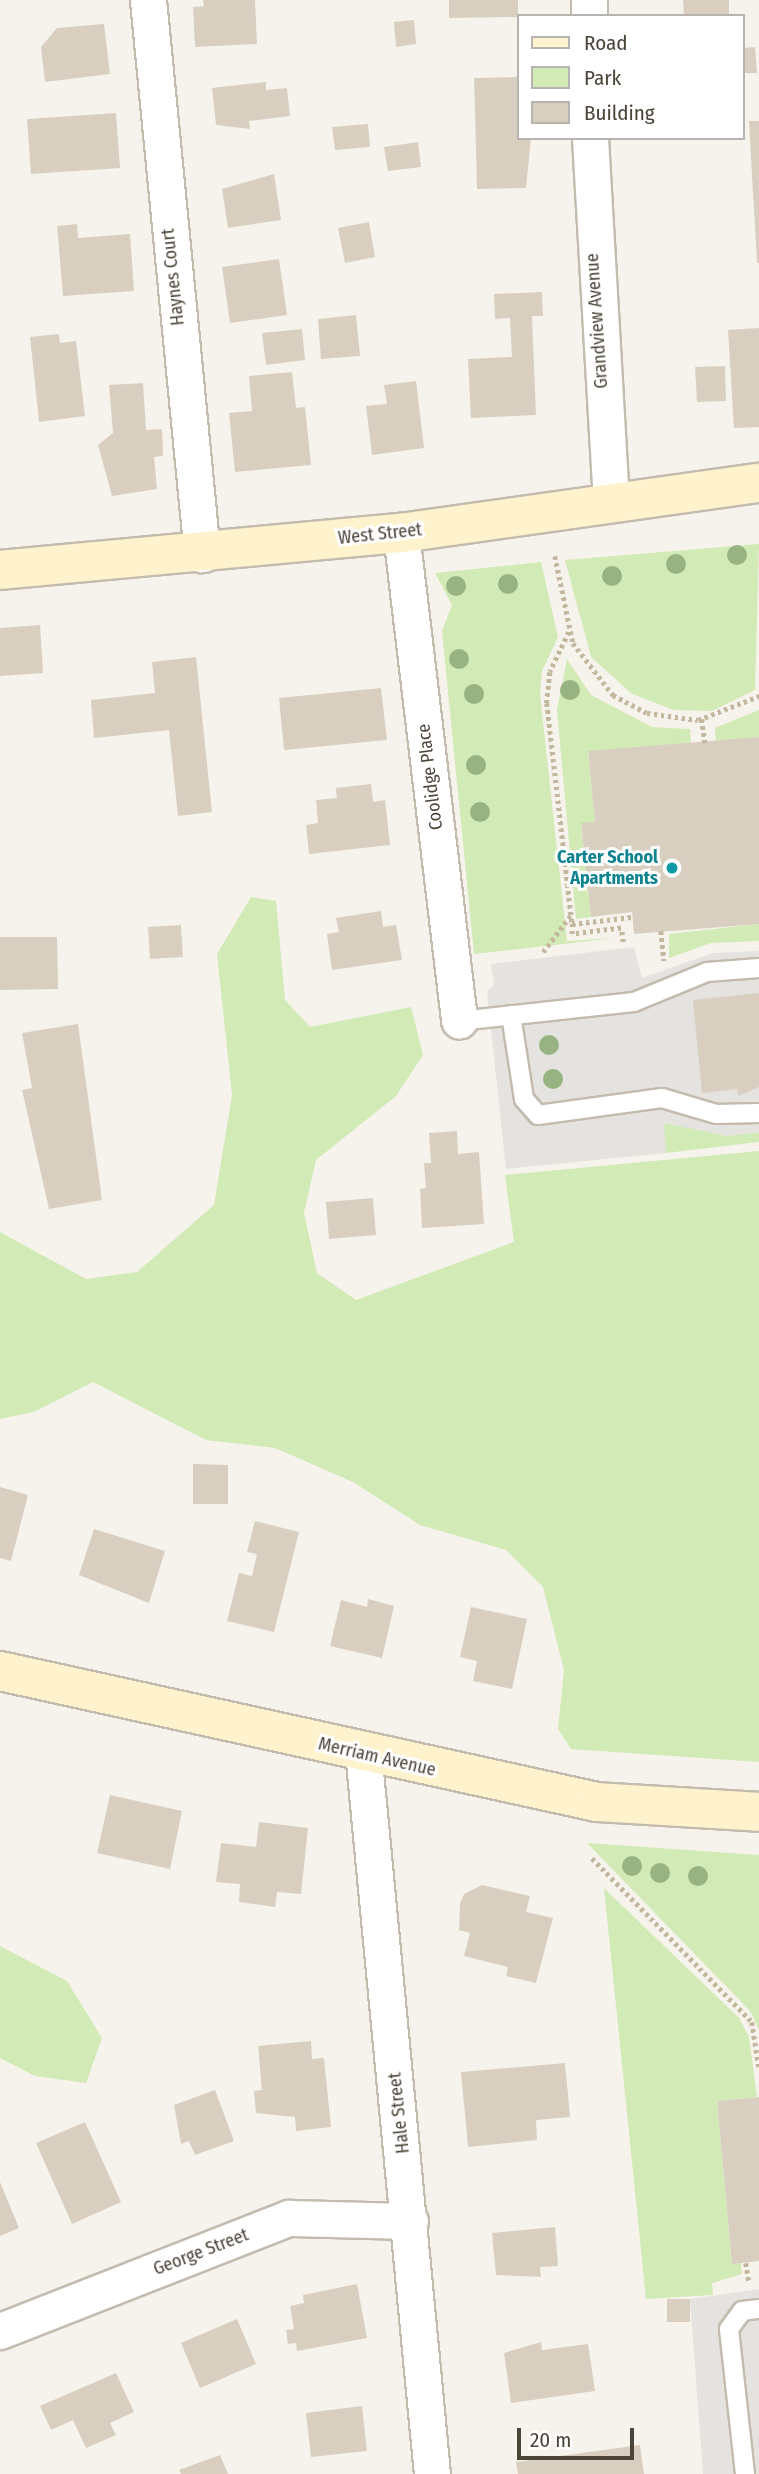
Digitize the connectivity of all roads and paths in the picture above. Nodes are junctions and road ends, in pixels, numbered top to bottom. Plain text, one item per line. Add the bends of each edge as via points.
1 (148, 0) edge
2 (590, 140) edge
3 (759, 483) edge
4 (611, 503) junction
5 (401, 533) junction
6 (202, 554) junction
7 (555, 556) dead end
8 (0, 570) edge
9 (569, 632) junction
10 (759, 696) edge
11 (702, 719) junction
12 (705, 743) dead end
13 (570, 915) junction
14 (632, 917) dead end
15 (572, 924) junction
16 (661, 930) dead end
17 (623, 942) dead end
18 (663, 950) dead end
19 (542, 952) dead end
20 (759, 968) edge
21 (510, 1016) junction
22 (459, 1021) joint
23 (759, 1113) edge
24 (0, 1671) edge
25 (363, 1751) junction
26 (759, 1812) edge
27 (592, 1857) dead end
28 (759, 2067) edge
29 (410, 2221) junction
30 (746, 2263) dead end
31 (749, 2285) dead end
32 (759, 2309) edge
33 (0, 2331) edge
34 (432, 2474) edge
35 (745, 2474) edge

1 - 6 street, Haynes Court
2 - 4 street, Grandview Avenue
3 - 4 main road, West Street
4 - 5 main road, West Street
5 - 6 main road, West Street
5 - 22 street, Coolidge Place
6 - 8 main road, West Street
7 - 9 path
9 - 11 path via 598,682 627,705 671,719
9 - 13 path via 550,672 547,704
10 - 11 path
11 - 12 path
13 - 15 path
13 - 19 path
14 - 15 path
15 - 17 path via 572,934 621,928
16 - 18 path
20 - 21 lane via 707,972 634,1002
21 - 22 lane
21 - 23 lane via 524,1099 538,1115 662,1098 716,1114
24 - 25 main road, Merriam Avenue
25 - 26 main road, Merriam Avenue via 597,1802
25 - 29 street, Hale Street
27 - 28 path via 752,2022
29 - 33 street, George Street via 289,2218
29 - 34 street, Hale Street
30 - 31 path
32 - 35 lane via 742,2311 729,2329

